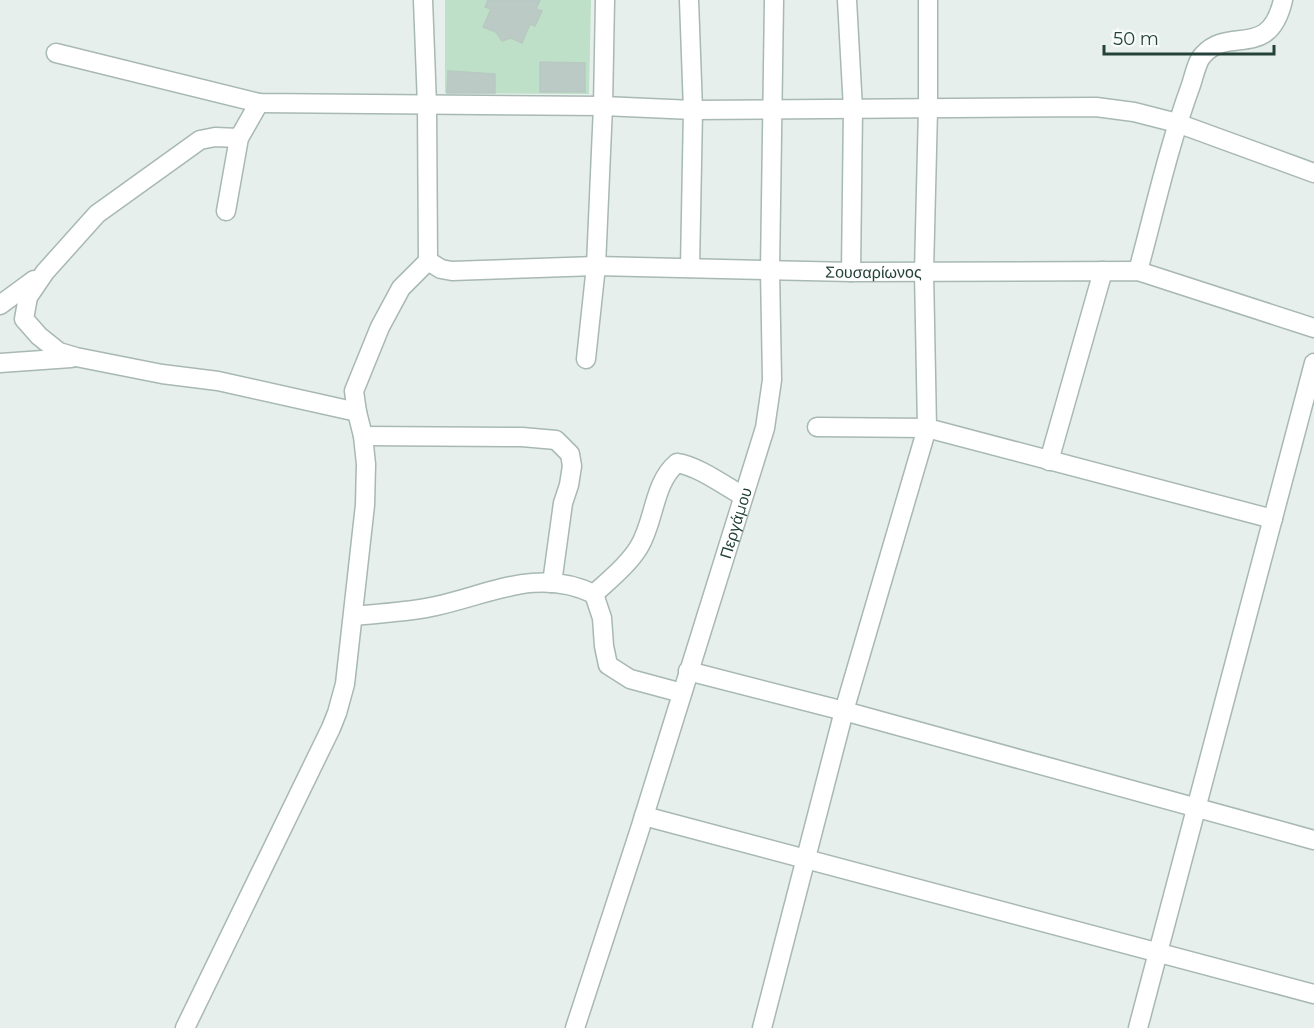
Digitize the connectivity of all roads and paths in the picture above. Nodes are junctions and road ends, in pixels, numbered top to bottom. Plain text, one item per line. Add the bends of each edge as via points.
1 (423, 0) edge
2 (605, 0) edge
3 (688, 0) edge
4 (774, 0) edge
5 (847, 0) edge
6 (928, 0) edge
7 (1284, 0) edge
8 (56, 53) dead end
9 (259, 102) junction
10 (427, 105) junction
11 (603, 106) junction
12 (853, 108) junction
13 (772, 109) junction
14 (928, 109) junction
15 (693, 110) junction
16 (1177, 123) junction
17 (239, 138) junction
18 (1314, 173) edge
19 (226, 211) dead end
20 (428, 261) junction
21 (596, 266) junction
22 (690, 268) junction
23 (770, 270) junction
24 (1103, 271) junction
25 (1138, 271) junction
26 (45, 272) junction
27 (851, 272) junction
28 (924, 272) junction
29 (0, 305) edge
30 (1314, 328) edge
31 (76, 357) junction
32 (586, 359) dead end
33 (0, 363) edge
34 (1314, 363) edge
35 (357, 412) junction
36 (817, 427) dead end
37 (927, 428) junction
38 (363, 436) junction
39 (1049, 461) junction
40 (744, 496) junction
41 (1273, 519) junction
42 (552, 583) junction
43 (594, 594) junction
44 (354, 616) junction
45 (688, 671) junction
46 (682, 693) junction
47 (844, 711) junction
48 (1197, 808) junction
49 (644, 816) junction
50 (1314, 840) edge
51 (805, 859) junction
52 (1158, 952) junction
53 (1314, 994) edge
54 (185, 1028) edge
55 (575, 1028) edge
56 (762, 1028) edge
57 (1138, 1028) edge

1 - 10 street
2 - 11 street
3 - 15 street
4 - 13 street, Περγάμου
5 - 12 street
6 - 14 street
7 - 16 street via 1280,15 1261,37 1228,42 1202,55
8 - 9 street
9 - 10 street
9 - 17 street
10 - 11 street
10 - 20 street
11 - 15 street
11 - 21 street
12 - 13 street
12 - 14 street
12 - 27 street
13 - 15 street
13 - 23 street, Περγάμου
14 - 16 street via 1096,107
14 - 28 street
15 - 22 street
16 - 18 street
16 - 25 street
17 - 19 street
17 - 26 street via 215,137 188,147 97,214
20 - 21 street, Σουσαρίωνος via 452,271
20 - 35 street via 401,288 380,327 354,391
21 - 22 street, Σουσαρίωνος
21 - 32 street
22 - 23 street, Σουσαρίωνος
23 - 27 street, Σουσαρίωνος
23 - 40 street, Περγάμου via 772,380 765,428
24 - 25 street, Σουσαρίωνος
24 - 28 street, Σουσαρίωνος
24 - 39 street
25 - 30 street, Σουσαρίωνος
26 - 29 street
26 - 31 street via 28,297 24,319 59,352
27 - 28 street, Σουσαρίωνος
28 - 37 street
31 - 33 street
31 - 35 street via 218,381
34 - 41 street
35 - 38 street
36 - 37 street
37 - 39 street
37 - 47 street
38 - 42 street via 556,440 570,454 572,466
38 - 44 street via 365,505
39 - 41 street
40 - 43 street via 677,462 668,470 639,548
40 - 45 street, Περγάμου
41 - 48 street
42 - 43 street via 577,586
42 - 44 street via 506,586 435,606
43 - 46 street via 602,618 608,665 630,679
44 - 54 street via 338,713
45 - 46 street, Περγάμου
45 - 47 street
46 - 49 street, Περγάμου
47 - 48 street
47 - 51 street
48 - 50 street
48 - 52 street
49 - 51 street
49 - 55 street, Περγάμου
51 - 52 street
51 - 56 street
52 - 53 street
52 - 57 street

